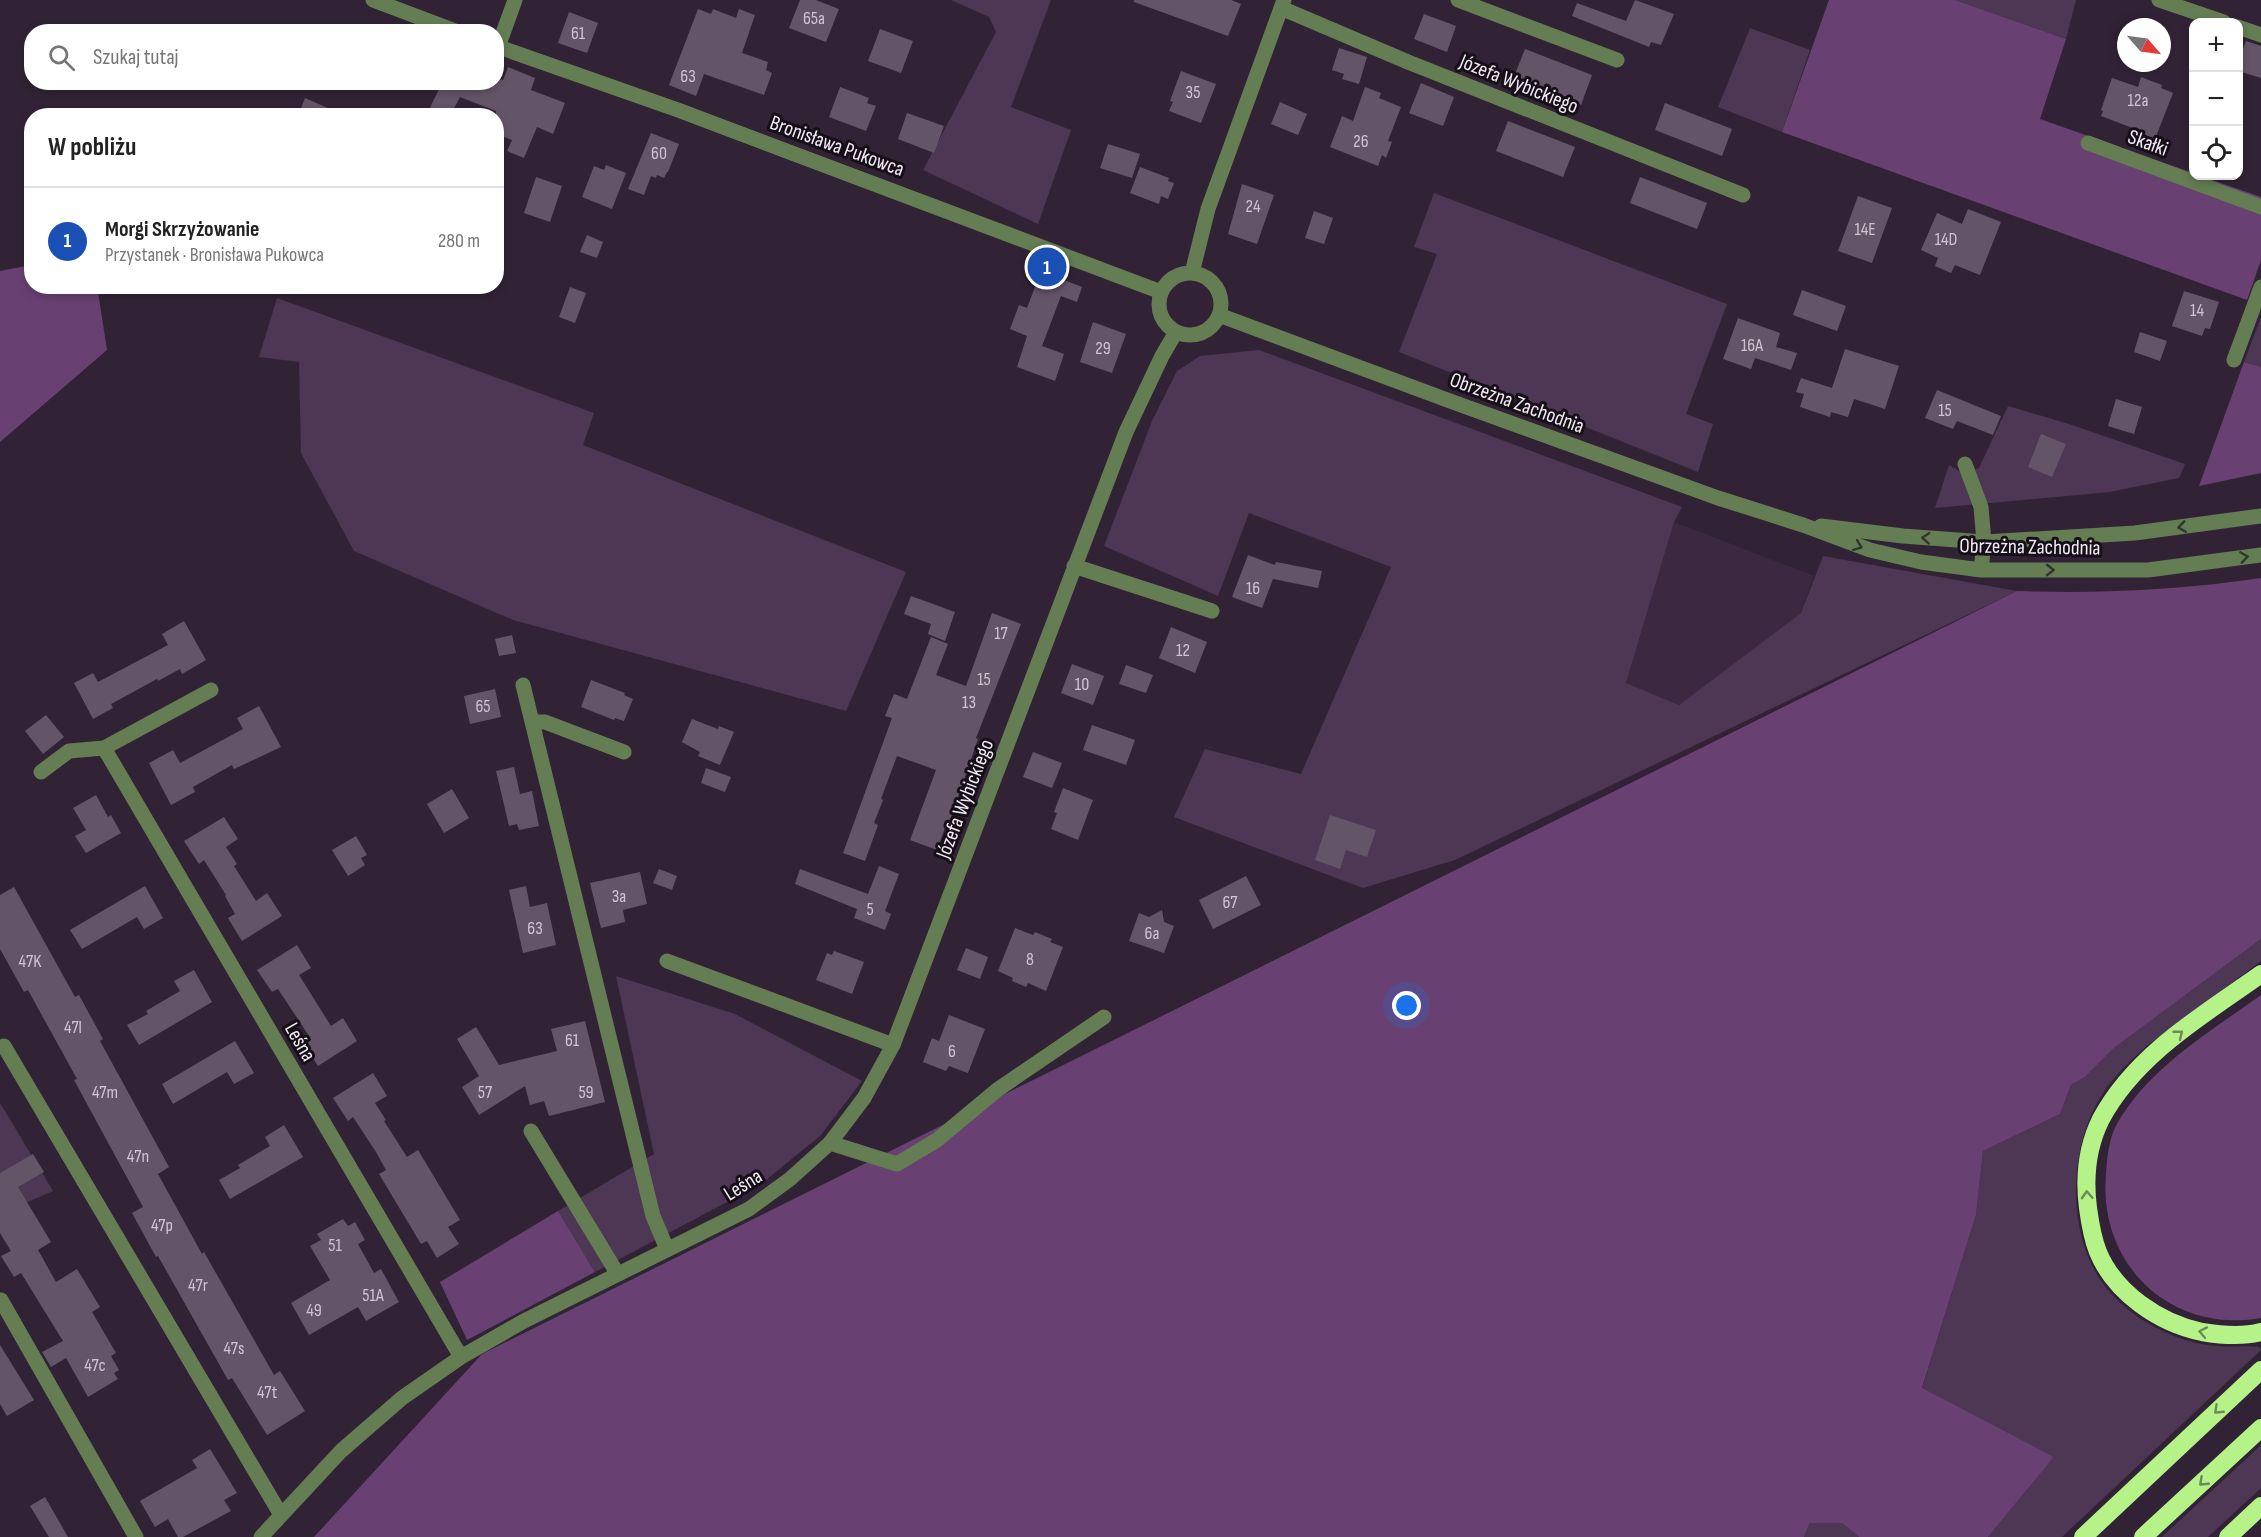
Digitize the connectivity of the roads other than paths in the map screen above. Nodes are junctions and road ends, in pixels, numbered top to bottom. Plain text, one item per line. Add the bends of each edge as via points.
1 (373, 0) edge
2 (515, 0) edge
3 (1458, 0) edge
4 (2159, 0) edge
5 (1282, 4) edge
6 (2212, 18) edge
7 (437, 24) edge
8 (504, 28) edge
9 (2243, 29) edge
10 (2261, 35) edge
11 (504, 48) edge
12 (1617, 60) dead end
13 (2088, 143) dead end
14 (1743, 195) dead end
15 (2261, 207) edge
16 (1192, 273) junction
17 (2261, 286) edge
18 (1161, 292) junction
19 (1219, 315) junction
20 (1176, 332) junction
21 (2234, 360) dead end
22 (1965, 464) dead end
23 (2261, 516) edge
24 (1803, 525) junction
25 (1984, 542) junction
26 (2261, 555) edge
27 (1074, 566) junction
28 (1982, 570) junction
29 (1212, 611) dead end
30 (523, 685) dead end
31 (212, 690) dead end
32 (532, 722) junction
33 (104, 748) junction
34 (624, 752) dead end
35 (42, 772) dead end
36 (668, 961) dead end
37 (2261, 974) edge
38 (1104, 1017) dead end
39 (893, 1045) junction
40 (4, 1046) dead end
41 (531, 1131) dead end
42 (830, 1143) junction
43 (667, 1249) junction
44 (617, 1273) junction
45 (1, 1300) edge
46 (2261, 1332) edge
47 (461, 1357) junction
48 (2261, 1370) edge
49 (2261, 1428) edge
50 (2261, 1506) edge
51 (280, 1515) junction
52 (136, 1537) edge
53 (261, 1537) edge
54 (2083, 1537) edge
55 (2143, 1537) edge
56 (2228, 1537) edge

1 - 7 street
2 - 8 street
3 - 12 street
4 - 6 street
5 - 14 street, Józefa Wybickiego via 1408,62
5 - 16 street, Józefa Wybickiego via 1208,209
9 - 10 street
11 - 18 street, Bronisława Pukowca
13 - 15 street, Skałki
16 - 18 street via 1179,274
16 - 19 street via 1206,277 1216,287 1221,300
17 - 21 street
18 - 20 street via 1161,315
19 - 20 street via 1201,333
19 - 24 street, Obrzeżna Zachodnia via 1718,498
20 - 27 street, Józefa Wybickiego via 1126,432
22 - 25 street via 1981,507
23 -> 25 street, Obrzeżna Zachodnia via 2134,533
25 -> 24 street, Obrzeżna Zachodnia
24 -> 28 street, Obrzeżna Zachodnia via 1870,550
25 - 28 street
28 -> 26 street, Obrzeżna Zachodnia via 2148,570
27 - 29 street
27 - 39 street, Józefa Wybickiego
30 - 32 street
31 - 33 street
32 - 34 street via 545,722
32 - 43 street via 653,1215
33 - 35 street via 69,751
33 - 47 street, Leśna
36 - 39 street
46 -> 37 highway via 2218,1335 2194,1330 2169,1321 2136,1300 2113,1276 2099,1253 2086,1197 2091,1142 2116,1094 2140,1065
38 - 42 street via 997,1090 937,1140 897,1164
39 - 42 street, Józefa Wybickiego via 864,1098
40 - 51 street
41 - 44 street
42 - 43 street, Leśna via 749,1209
43 - 44 street, Leśna
44 - 47 street, Leśna
45 - 52 street
47 - 51 street, Leśna via 402,1398 341,1451
48 -> 54 highway
49 -> 55 highway
50 - 56 highway
51 - 53 street, Leśna

